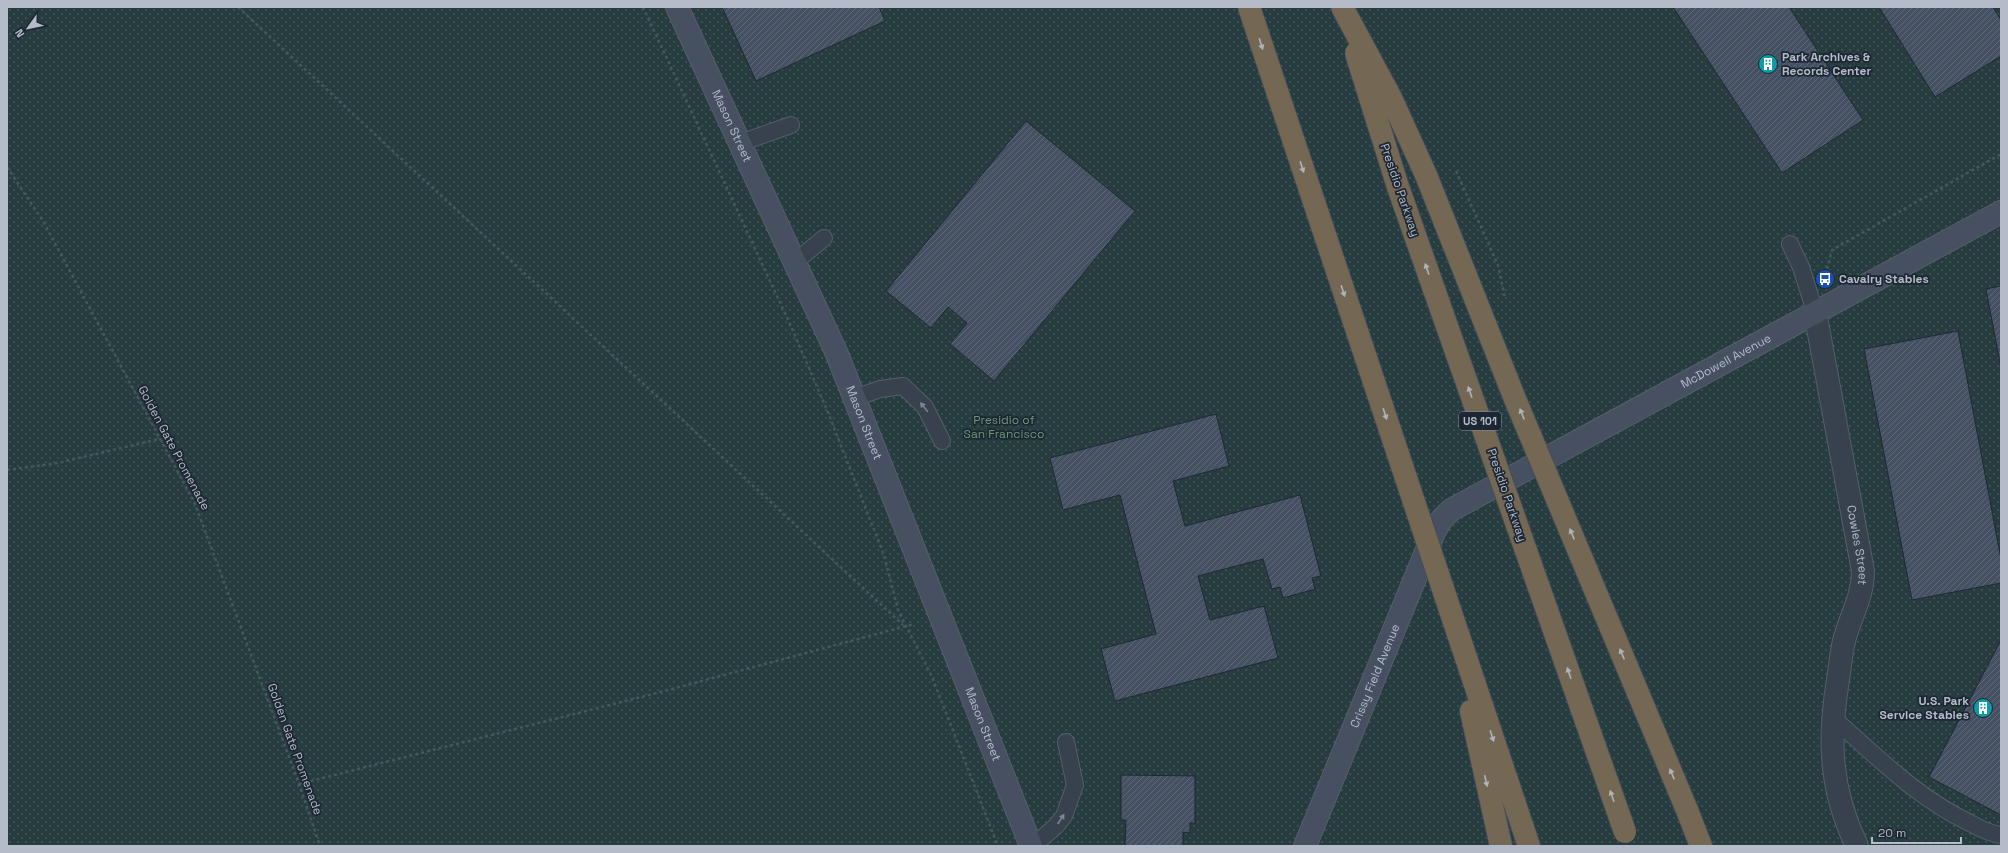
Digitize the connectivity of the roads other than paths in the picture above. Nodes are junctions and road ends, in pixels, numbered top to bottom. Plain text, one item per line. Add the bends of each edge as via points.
1 (677, 7) edge
2 (1249, 7) edge
3 (1342, 7) edge
4 (791, 125) dead end
5 (740, 143) junction
6 (2001, 212) edge
7 (824, 238) dead end
8 (1790, 244) dead end
9 (795, 262) junction
10 (1815, 312) junction
11 (855, 398) junction
12 (942, 441) dead end
13 (1451, 510) joint
14 (1444, 592) junction
15 (1832, 717) junction
16 (1066, 742) dead end
17 (2001, 835) edge
18 (1032, 846) edge
19 (1305, 846) edge
20 (1501, 846) edge
21 (1529, 846) edge
22 (1630, 846) edge
23 (1701, 846) edge
24 (1857, 846) edge

1 - 5 street, Mason Street
2 -> 14 highway, bridge
22 -> 3 highway, Presidio Parkway / US 101, bridge via 1398,187
23 -> 3 highway, bridge via 1518,406 1424,168 1394,104
4 - 5 lane
5 - 9 street, Mason Street
6 - 10 street, McDowell Avenue
7 - 9 lane
8 - 10 lane, Cowles Street
9 - 11 street, Mason Street
10 - 13 street, McDowell Avenue
10 - 15 street, Cowles Street via 1863,571 1860,599 1843,643
12 -> 11 lane via 925,407 903,386 880,389
11 - 18 street, Mason Street
13 - 19 street, Crissy Field Avenue via 1442,518 1435,530
14 -> 20 highway
14 -> 21 highway
15 - 17 lane via 1935,804 1982,829
15 - 24 street, Cowles Street via 1831,748 1834,778 1841,806
18 -> 16 lane via 1045,837 1064,816 1075,785

